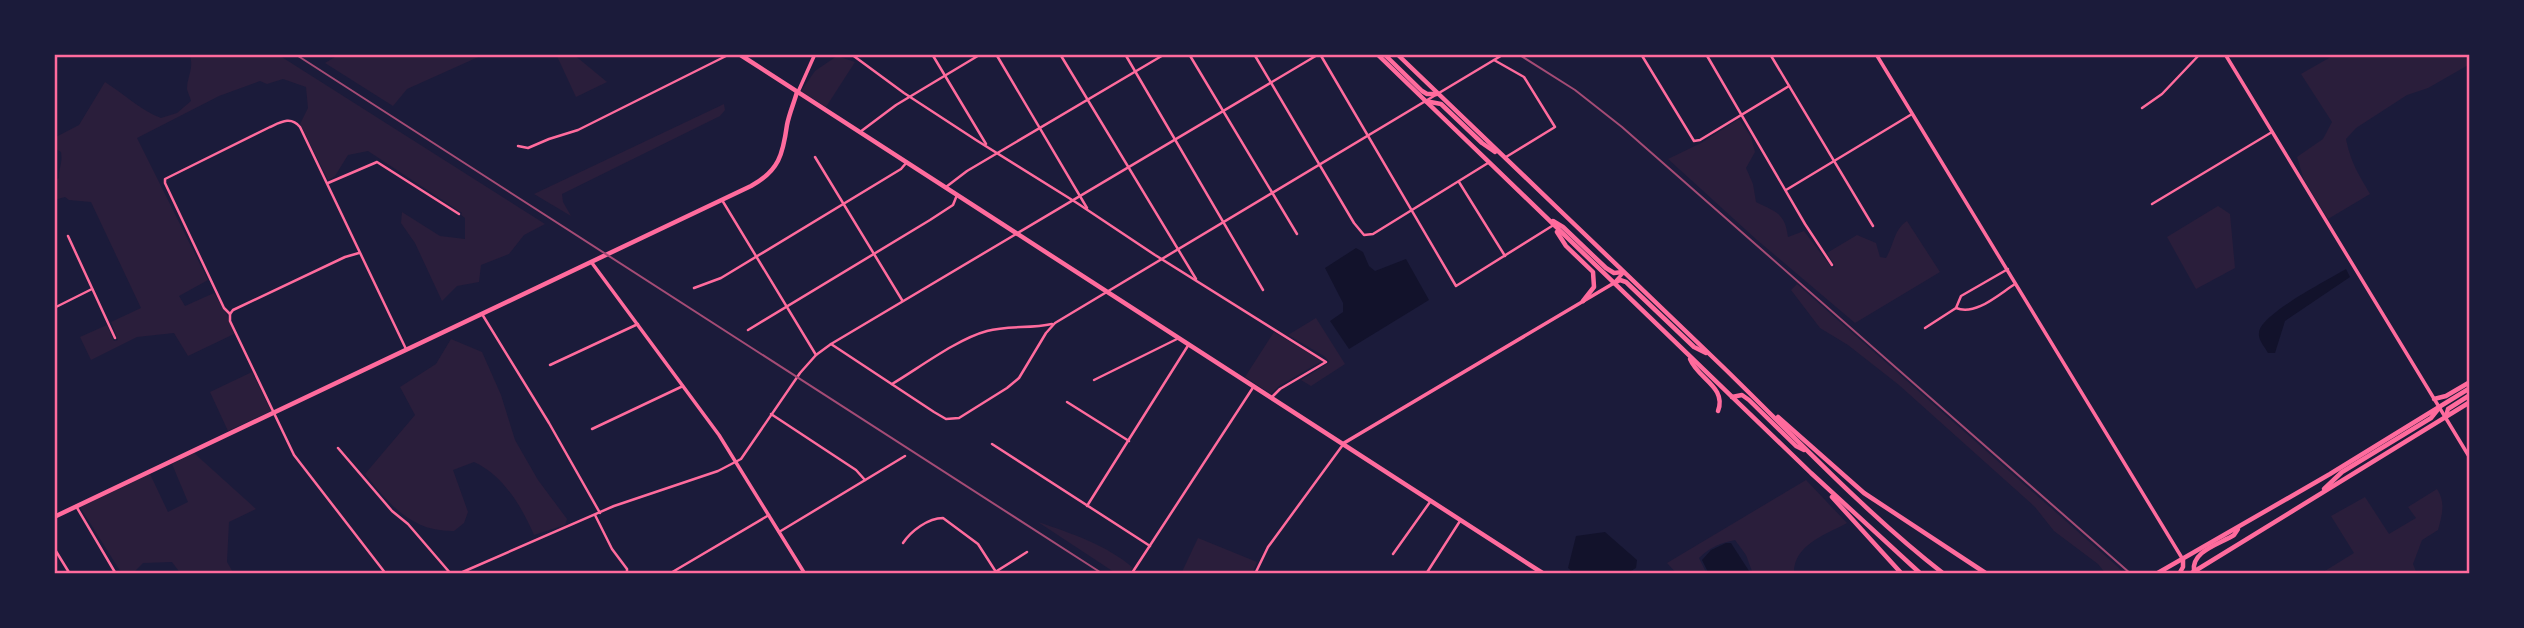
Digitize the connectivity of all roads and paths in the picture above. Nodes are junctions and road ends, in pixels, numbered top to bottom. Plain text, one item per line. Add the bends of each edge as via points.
1 (730, 54) edge
2 (740, 54) edge
3 (815, 54) edge
4 (851, 54) edge
5 (932, 54) edge
6 (981, 54) edge
7 (996, 54) edge
8 (1060, 54) edge
9 (1125, 54) edge
10 (1165, 54) edge
11 (1189, 54) edge
12 (1254, 54) edge
13 (1319, 54) edge
14 (1377, 54) edge
15 (1384, 54) edge
16 (1397, 54) edge
17 (1504, 54) edge
18 (1641, 54) edge
19 (1706, 54) edge
20 (1770, 54) edge
21 (1877, 54) edge
22 (2200, 54) edge
23 (2225, 54) edge
24 (1494, 61) junction
25 (1136, 72) junction
26 (944, 76) junction
27 (1271, 83) junction
28 (1789, 86) junction
29 (797, 92) junction
30 (1438, 94) junction
31 (910, 97) junction
32 (1087, 100) junction
33 (1425, 101) junction
34 (2142, 108) dead end
35 (1224, 111) junction
36 (1913, 113) junction
37 (1740, 114) junction
38 (1040, 129) junction
39 (860, 132) junction
40 (2272, 132) junction
41 (1368, 135) junction
42 (1176, 140) junction
43 (518, 146) dead end
44 (987, 146) junction
45 (998, 153) junction
46 (815, 157) dead end
47 (1505, 158) junction
48 (907, 162) junction
49 (1833, 162) junction
50 (1489, 163) junction
51 (1320, 165) junction
52 (1128, 168) junction
53 (1459, 182) junction
54 (327, 184) junction
55 (946, 187) junction
56 (1786, 190) junction
57 (1272, 193) junction
58 (957, 195) junction
59 (1080, 197) junction
60 (722, 200) junction
61 (1073, 201) junction
62 (843, 203) junction
63 (2152, 204) dead end
64 (1412, 210) junction
65 (1089, 211) junction
66 (459, 214) dead end
67 (1545, 217) junction
68 (1224, 222) junction
69 (1553, 225) junction
70 (1873, 226) dead end
71 (1018, 234) junction
72 (1297, 234) dead end
73 (68, 236) dead end
74 (1177, 249) junction
75 (360, 253) junction
76 (873, 253) junction
77 (756, 256) junction
78 (1505, 256) junction
79 (1161, 259) junction
80 (592, 263) junction
81 (1832, 265) dead end
82 (2008, 269) junction
83 (1624, 272) junction
84 (1197, 281) junction
85 (1614, 283) junction
86 (2017, 283) junction
87 (694, 288) dead end
88 (94, 289) junction
89 (1263, 290) dead end
90 (1108, 291) junction
91 (1583, 301) junction
92 (903, 302) junction
93 (787, 306) junction
94 (54, 307) edge
95 (1956, 308) junction
96 (230, 314) junction
97 (482, 314) junction
98 (1055, 323) junction
99 (638, 324) junction
100 (1925, 328) dead end
101 (748, 330) dead end
102 (116, 338) dead end
103 (1179, 338) junction
104 (831, 344) junction
105 (1189, 344) junction
106 (407, 350) junction
107 (816, 355) junction
108 (1688, 355) junction
109 (1713, 356) junction
110 (550, 365) dead end
111 (1094, 380) dead end
112 (2470, 382) edge
113 (891, 385) junction
114 (683, 386) junction
115 (1254, 386) junction
116 (2470, 388) edge
117 (2470, 395) edge
118 (1272, 397) junction
119 (1732, 397) junction
120 (2434, 399) junction
121 (1068, 402) dead end
122 (2470, 402) edge
123 (1762, 405) junction
124 (2439, 407) junction
125 (1718, 411) dead end
126 (274, 412) junction
127 (771, 414) junction
128 (2445, 417) junction
129 (592, 429) dead end
130 (1129, 441) junction
131 (1344, 443) junction
132 (992, 444) dead end
133 (338, 448) dead end
134 (1811, 454) junction
135 (905, 456) dead end
136 (2470, 458) edge
137 (737, 461) junction
138 (1811, 473) junction
139 (865, 480) junction
140 (2316, 496) junction
141 (1431, 500) junction
142 (76, 506) junction
143 (1087, 506) junction
144 (600, 513) junction
145 (595, 515) junction
146 (769, 515) junction
147 (54, 517) edge
148 (1461, 520) junction
149 (2238, 528) junction
150 (779, 532) junction
151 (903, 543) dead end
152 (1150, 546) junction
153 (54, 548) edge
154 (1027, 552) dead end
155 (1393, 554) dead end
156 (2183, 560) junction
157 (994, 573) edge
158 (1132, 573) edge
159 (2192, 573) edge
160 (70, 574) edge
161 (116, 574) edge
162 (386, 574) edge
163 (450, 574) edge
164 (458, 574) edge
165 (627, 574) edge
166 (669, 574) edge
167 (805, 574) edge
168 (1255, 574) edge
169 (1426, 574) edge
170 (1544, 574) edge
171 (1902, 574) edge
172 (1921, 574) edge
173 (1944, 574) edge
174 (1987, 574) edge
175 (2156, 574) edge
176 (2179, 574) edge

1 - 43 street via 578,130 528,148
2 - 29 main road
3 - 29 street
4 - 31 street
5 - 26 street
6 - 26 street
7 - 38 street
8 - 32 street
9 - 25 street
10 - 25 street
11 - 35 street
12 - 27 street
13 - 27 street
13 - 41 street
14 - 33 main road
15 - 30 main road via 1422,91
16 - 30 main road
17 - 24 street
18 - 37 street via 1694,141
19 - 37 street
20 - 28 street
21 - 36 street
22 - 34 street
23 - 40 street
24 - 30 street
24 - 47 street via 1524,77 1555,127
25 - 32 street
25 - 42 street
26 - 31 street
26 - 44 street
27 - 35 street
27 - 51 street
28 - 37 street
28 - 49 street
29 - 39 main road
29 - 60 main road via 783,151 774,167 760,181
30 - 33 street
30 - 47 main road
31 - 39 street
31 - 44 street
32 - 38 street
32 - 52 street
33 - 41 street
33 - 47 main road via 1441,103 1482,143
33 - 50 main road
35 - 42 street
35 - 57 street
36 - 49 street
36 - 82 street
37 - 56 street
38 - 45 street
38 - 59 street
39 - 48 main road
40 - 63 street
40 - 120 street
41 - 51 street
41 - 64 street
42 - 52 street
42 - 68 street
44 - 45 street
45 - 55 street
45 - 61 street
46 - 62 street
47 - 83 main road
48 - 55 main road
48 - 62 street
49 - 56 street
49 - 70 street
50 - 53 street
50 - 67 main road
51 - 57 street
51 - 64 street via 1364,235
52 - 59 street
52 - 74 street
53 - 64 street
53 - 78 street
54 - 66 street via 377,162
54 - 75 street
54 - 96 street via 300,128 284,121 164,181
55 - 58 main road
56 - 81 street
57 - 68 street
57 - 72 street
58 - 71 main road
58 - 76 street via 950,207
59 - 61 street
59 - 65 street
60 - 77 street
60 - 80 main road
61 - 65 street
61 - 71 street
62 - 76 street
62 - 77 street
64 - 78 street via 1456,286
65 - 79 street
67 - 69 main road
67 - 83 main road via 1563,227 1606,268
68 - 74 street
68 - 89 street
69 - 78 street
69 - 85 main road
69 - 91 main road via 1566,246 1593,272 1594,287
71 - 90 main road
71 - 92 street
73 - 88 street
74 - 79 street
74 - 84 street
75 - 96 street
75 - 106 street
76 - 92 street
76 - 93 street
77 - 87 street
77 - 93 street
79 - 84 street
79 - 90 street
80 - 97 main road
80 - 99 street
82 - 86 street
82 - 95 street via 1961,296
83 - 85 street
83 - 109 main road
84 - 118 street via 1326,362
85 - 91 street
85 - 108 main road
85 - 109 main road via 1626,282 1694,347
86 - 95 street via 1971,310
86 - 156 street
88 - 94 street
88 - 102 street
90 - 98 street
90 - 103 main road
91 - 131 street
92 - 104 street
93 - 101 street
93 - 107 street
95 - 100 street
96 - 126 street
97 - 106 main road
97 - 144 street
98 - 113 street via 976,334
98 - 113 street via 1013,384 959,418 951,420 934,412
99 - 110 street
99 - 114 street
103 - 105 main road
103 - 111 street
104 - 107 street
104 - 113 street
105 - 115 main road
105 - 130 street
106 - 126 main road
107 - 127 street
108 - 119 main road
108 - 125 main road via 1693,368 1719,393
109 - 123 main road
112 - 120 main road
114 - 129 street
114 - 137 street
115 - 118 main road
115 - 152 street
116 - 124 main road
117 - 128 main road via 2448,409
118 - 131 main road
119 - 134 main road via 1749,400 1796,446
119 - 138 main road
120 - 124 street
121 - 130 street
122 - 128 main road
123 - 134 main road
123 - 174 main road via 1864,493
124 - 128 street
124 - 140 main road via 2434,416 2342,472
124 - 149 main road
126 - 142 main road
126 - 162 street via 294,454
127 - 137 street
127 - 139 street
128 - 136 street
128 - 140 main road
130 - 143 street
131 - 141 main road
131 - 168 street via 1268,547
132 - 143 street
133 - 163 street
134 - 173 main road
135 - 139 street
137 - 144 street
137 - 146 street
138 - 171 main road
138 - 172 main road
139 - 150 street
140 - 159 main road
141 - 148 main road
141 - 155 street
142 - 147 main road
142 - 161 street
143 - 152 street
144 - 145 street
145 - 164 street
145 - 165 street
146 - 150 street
146 - 166 street
148 - 169 street
148 - 170 main road
149 - 156 main road
149 - 159 main road via 2197,557
150 - 167 street
151 - 157 street via 928,522 943,518 978,544
152 - 158 street
153 - 160 street
154 - 157 street
156 - 175 main road
156 - 176 main road

